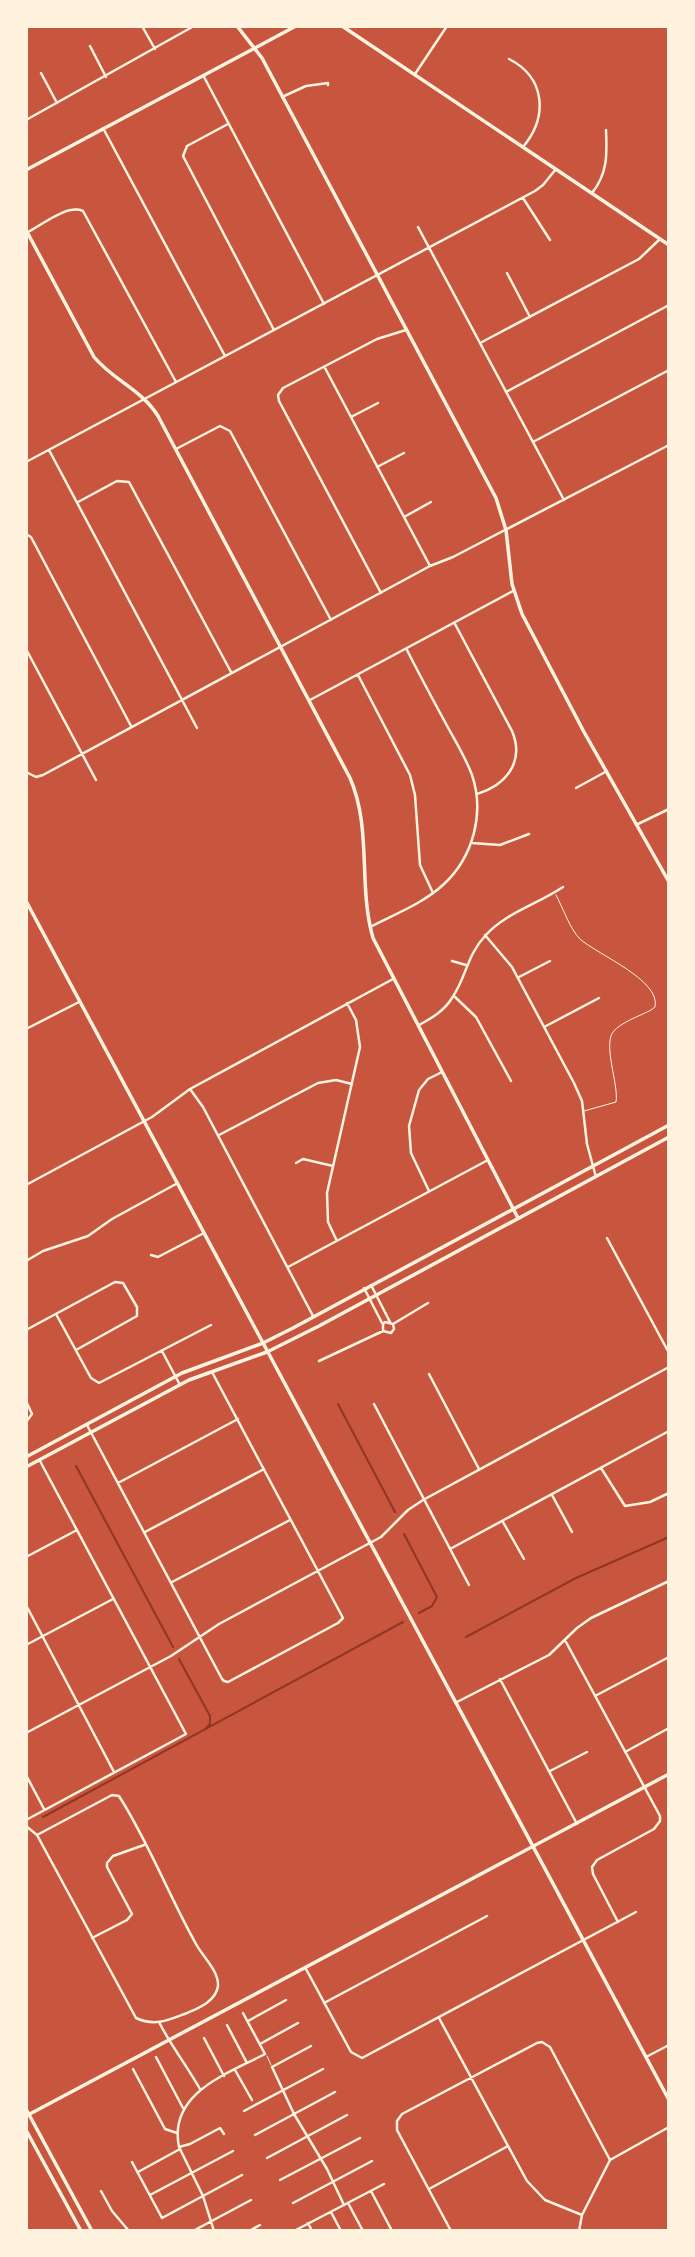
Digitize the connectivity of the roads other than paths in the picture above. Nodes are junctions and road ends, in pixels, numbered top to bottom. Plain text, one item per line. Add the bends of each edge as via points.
1 (142, 26) edge
2 (194, 26) edge
3 (237, 26) edge
4 (296, 26) edge
5 (342, 26) edge
6 (446, 27) edge
7 (90, 46) dead end
8 (255, 48) junction
9 (155, 49) junction
10 (509, 59) dead end
11 (41, 73) dead end
12 (415, 74) junction
13 (203, 75) junction
14 (106, 77) junction
15 (328, 85) dead end
16 (282, 97) junction
17 (57, 103) junction
18 (26, 120) edge
19 (228, 124) junction
20 (103, 128) junction
21 (606, 130) dead end
22 (523, 147) junction
23 (556, 169) junction
24 (26, 170) edge
25 (592, 194) junction
26 (523, 198) junction
27 (418, 227) dead end
28 (27, 231) edge
29 (660, 239) junction
30 (550, 240) dead end
31 (669, 245) edge
32 (429, 248) junction
33 (507, 274) dead end
34 (377, 275) junction
35 (324, 304) junction
36 (669, 306) edge
37 (530, 317) junction
38 (274, 330) junction
39 (406, 330) junction
40 (480, 343) junction
41 (225, 356) junction
42 (324, 367) junction
43 (669, 370) edge
44 (176, 382) junction
45 (506, 392) junction
46 (145, 399) junction
47 (377, 403) dead end
48 (351, 417) junction
49 (533, 442) junction
50 (669, 445) edge
51 (176, 449) junction
52 (49, 450) junction
53 (404, 453) dead end
54 (26, 462) edge
55 (377, 467) junction
56 (564, 500) junction
57 (431, 502) dead end
58 (77, 503) junction
59 (404, 517) junction
60 (506, 530) junction
61 (26, 534) edge
62 (430, 566) junction
63 (513, 591) junction
64 (380, 593) junction
65 (331, 620) junction
66 (455, 624) junction
67 (281, 647) junction
68 (26, 649) edge
69 (407, 650) junction
70 (231, 672) junction
71 (358, 675) junction
72 (181, 698) junction
73 (309, 701) junction
74 (131, 726) junction
75 (197, 728) dead end
76 (82, 754) junction
77 (607, 771) junction
78 (26, 772) edge
79 (96, 780) dead end
80 (576, 788) dead end
81 (477, 794) junction
82 (669, 809) edge
83 (638, 824) junction
84 (529, 834) dead end
85 (471, 843) junction
86 (669, 882) edge
87 (563, 887) dead end
88 (433, 893) junction
89 (555, 893) junction
90 (26, 901) edge
91 (370, 928) junction
92 (485, 935) junction
93 (452, 961) dead end
94 (550, 961) dead end
95 (466, 965) junction
96 (519, 977) junction
97 (393, 979) junction
98 (454, 996) junction
99 (599, 998) dead end
100 (79, 1002) junction
101 (347, 1003) junction
102 (418, 1026) junction
103 (545, 1027) junction
104 (26, 1029) edge
105 (443, 1071) junction
106 (511, 1081) dead end
107 (352, 1084) junction
108 (190, 1089) junction
109 (583, 1111) junction
110 (143, 1122) junction
111 (669, 1125) edge
112 (218, 1135) junction
113 (669, 1138) edge
114 (488, 1160) junction
115 (296, 1163) dead end
116 (333, 1166) junction
117 (593, 1166) junction
118 (596, 1177) junction
119 (176, 1184) junction
120 (26, 1185) edge
121 (429, 1191) junction
122 (513, 1209) junction
123 (518, 1218) junction
124 (204, 1233) junction
125 (607, 1238) dead end
126 (336, 1239) junction
127 (151, 1255) dead end
128 (26, 1261) edge
129 (287, 1267) junction
130 (371, 1285) junction
131 (365, 1288) junction
132 (376, 1295) junction
133 (370, 1299) junction
134 (428, 1303) dead end
135 (57, 1314) junction
136 (313, 1316) junction
137 (391, 1323) junction
138 (383, 1324) junction
139 (211, 1325) dead end
140 (26, 1330) edge
141 (383, 1331) junction
142 (263, 1343) junction
143 (76, 1350) junction
144 (162, 1351) junction
145 (267, 1352) junction
146 (669, 1353) edge
147 (319, 1362) dead end
148 (669, 1367) edge
149 (212, 1371) junction
150 (429, 1374) dead end
151 (176, 1376) junction
152 (180, 1385) junction
153 (26, 1401) edge
154 (373, 1404) dead end
155 (238, 1419) junction
156 (26, 1422) edge
157 (87, 1424) junction
158 (669, 1431) edge
159 (91, 1432) junction
160 (26, 1457) edge
161 (40, 1460) junction
162 (26, 1467) edge
163 (601, 1468) junction
164 (264, 1469) junction
165 (478, 1469) junction
166 (118, 1483) junction
167 (669, 1493) edge
168 (552, 1495) junction
169 (423, 1500) junction
170 (290, 1520) junction
171 (503, 1521) junction
172 (77, 1530) junction
173 (145, 1532) junction
174 (572, 1532) dead end
175 (371, 1542) junction
176 (450, 1549) junction
177 (26, 1557) edge
178 (524, 1559) dead end
179 (317, 1571) junction
180 (669, 1581) edge
181 (172, 1582) junction
182 (469, 1585) dead end
183 (113, 1599) junction
184 (26, 1605) edge
185 (43, 1636) junction
186 (200, 1637) junction
187 (566, 1642) junction
188 (26, 1645) edge
189 (669, 1657) edge
190 (150, 1668) junction
191 (500, 1679) junction
192 (595, 1696) junction
193 (457, 1702) junction
194 (79, 1705) junction
195 (669, 1728) edge
196 (26, 1733) edge
197 (587, 1752) dead end
198 (624, 1752) junction
199 (114, 1772) junction
200 (549, 1772) junction
201 (669, 1774) edge
202 (26, 1775) edge
203 (644, 1788) junction
204 (44, 1809) junction
205 (26, 1820) edge
206 (577, 1824) junction
207 (26, 1826) edge
208 (37, 1835) junction
209 (146, 1845) junction
210 (534, 1847) junction
211 (636, 1912) dead end
212 (487, 1916) dead end
213 (618, 1922) junction
214 (92, 1938) junction
215 (583, 1940) junction
216 (306, 1969) junction
217 (286, 2000) dead end
218 (324, 2003) junction
219 (243, 2013) dead end
220 (439, 2017) junction
221 (248, 2021) junction
222 (159, 2023) junction
223 (298, 2023) dead end
224 (227, 2025) dead end
225 (167, 2038) junction
226 (204, 2038) dead end
227 (260, 2044) junction
228 (669, 2045) edge
229 (310, 2046) dead end
230 (265, 2054) junction
231 (156, 2057) dead end
232 (646, 2057) junction
233 (247, 2063) junction
234 (272, 2067) junction
235 (133, 2069) dead end
236 (323, 2069) dead end
237 (235, 2070) junction
238 (224, 2076) junction
239 (471, 2078) junction
240 (200, 2089) junction
241 (284, 2090) junction
242 (335, 2092) dead end
243 (252, 2100) dead end
244 (669, 2100) edge
245 (183, 2108) junction
246 (26, 2109) edge
247 (244, 2111) dead end
248 (294, 2114) junction
249 (28, 2115) edge
250 (348, 2115) dead end
251 (669, 2127) edge
252 (26, 2130) edge
253 (177, 2133) junction
254 (224, 2134) dead end
255 (255, 2135) dead end
256 (306, 2137) junction
257 (360, 2138) dead end
258 (508, 2146) junction
259 (179, 2148) junction
260 (233, 2151) dead end
261 (267, 2158) dead end
262 (320, 2159) junction
263 (611, 2160) junction
264 (372, 2161) dead end
265 (132, 2162) dead end
266 (138, 2172) junction
267 (191, 2173) junction
268 (242, 2175) dead end
269 (280, 2180) dead end
270 (333, 2181) junction
271 (384, 2184) dead end
272 (429, 2189) junction
273 (101, 2191) dead end
274 (371, 2191) junction
275 (150, 2195) junction
276 (203, 2196) junction
277 (251, 2200) dead end
278 (293, 2203) dead end
279 (346, 2204) junction
280 (331, 2212) junction
281 (582, 2216) junction
282 (210, 2222) junction
283 (308, 2222) junction
284 (260, 2225) dead end
285 (391, 2229) dead end
286 (80, 2231) edge
287 (92, 2231) edge
288 (129, 2231) edge
289 (193, 2231) edge
290 (214, 2231) edge
291 (248, 2231) edge
292 (295, 2231) edge
293 (312, 2231) edge
294 (341, 2231) edge
295 (363, 2231) edge
296 (451, 2231) edge
297 (579, 2231) edge

1 - 9 street
2 - 9 street
3 - 8 main road
4 - 8 main road
5 - 12 main road
6 - 12 street
7 - 14 street
8 - 13 main road
8 - 16 main road
9 - 14 street
10 - 22 street via 529,75 540,99 538,125
11 - 17 street
12 - 22 main road
13 - 19 street
13 - 20 main road
14 - 17 street
15 - 16 street via 306,86
16 - 34 main road
17 - 18 street
19 - 35 street
19 - 38 street via 187,146 183,156
20 - 24 main road
20 - 41 street
21 - 25 street via 606,167
22 - 23 main road
23 - 25 main road
23 - 26 street
25 - 29 main road
26 - 30 street
26 - 32 street
27 - 32 street
28 - 44 street via 71,209 83,211
28 - 46 main road via 94,356
29 - 31 main road
29 - 37 street via 639,259
32 - 34 street
32 - 40 street
33 - 37 street
34 - 35 street
34 - 39 main road
35 - 38 street
36 - 45 street
37 - 40 street
38 - 41 street
39 - 42 street via 377,339
39 - 60 main road via 496,498
40 - 45 street
41 - 44 street
42 - 48 street
42 - 64 street via 284,388 279,401
43 - 49 street
44 - 46 street
45 - 49 street
46 - 51 main road
46 - 52 street
47 - 48 street
48 - 55 street
49 - 56 street
50 - 56 street
51 - 65 street via 220,426 230,430
51 - 67 main road
52 - 54 street
52 - 58 street
53 - 55 street
55 - 59 street
56 - 60 street
57 - 59 street
58 - 70 street via 117,481 129,482
58 - 72 street
59 - 62 street
60 - 62 street
60 - 63 main road
61 - 74 street
62 - 64 street
63 - 66 street
63 - 77 main road
64 - 65 street
65 - 67 street
66 - 69 street
66 - 81 street via 516,744 515,762 507,777
67 - 70 street
67 - 73 main road
68 - 76 street
69 - 71 street
69 - 81 street via 467,762
70 - 72 street
71 - 73 street
71 - 88 street via 410,775 420,865
72 - 74 street
72 - 75 street
73 - 91 main road via 358,796
74 - 76 street
76 - 78 street via 43,775
76 - 79 street
77 - 80 street
77 - 83 main road
81 - 85 street
82 - 83 street
83 - 86 main road
84 - 85 street via 500,845
85 - 88 street via 456,871
87 - 89 street
88 - 91 street
89 - 92 street via 506,918
89 - 109 lane via 579,937 646,984 656,1000 651,1010 611,1035 616,1102
90 - 100 main road
91 - 97 main road
92 - 95 street
92 - 96 street
93 - 95 street
94 - 96 street
95 - 98 street
96 - 103 street
97 - 101 street
97 - 102 main road
98 - 102 street via 440,1013
98 - 106 street via 477,1017
99 - 103 street
100 - 104 street
100 - 110 main road
101 - 107 street via 360,1039
101 - 108 street
102 - 105 main road
103 - 109 street via 575,1083
105 - 114 main road
105 - 121 street via 419,1090 409,1126 411,1153
107 - 112 street via 336,1080 318,1083
107 - 116 street
108 - 110 street
108 - 112 street
109 - 117 street
110 - 119 main road
110 - 120 street
111 - 117 main road
112 - 129 street
113 - 118 main road
114 - 121 street
114 - 122 main road
115 - 116 street via 303,1159
116 - 126 street via 326,1206
117 - 118 street
117 - 122 main road
118 - 123 main road
119 - 124 main road
119 - 128 street via 88,1236
121 - 126 street
122 - 123 main road
122 - 130 main road
123 - 132 main road
124 - 127 street via 158,1257
124 - 142 main road
125 - 146 street
126 - 129 street
129 - 136 street
130 - 131 main road
130 - 132 street
131 - 133 street
131 - 136 main road
132 - 133 main road
132 - 137 street
133 - 138 street
133 - 145 main road
134 - 137 street
135 - 140 street
135 - 143 street
135 - 143 street via 116,1282 126,1285 138,1307 135,1318
136 - 142 main road
137 - 138 street
137 - 141 street via 391,1333
138 - 141 street
139 - 144 street
141 - 147 street
142 - 145 main road
142 - 151 main road
143 - 144 street via 97,1383
144 - 151 street
145 - 149 main road
145 - 175 main road
148 - 165 street
149 - 152 main road
149 - 155 street
150 - 165 street
151 - 152 street
151 - 157 main road
152 - 159 main road
153 - 156 street via 32,1411
154 - 169 street
155 - 164 street
155 - 166 street
157 - 159 street
157 - 160 main road
158 - 163 street
159 - 161 main road
159 - 166 street
161 - 162 main road
161 - 172 street
163 - 167 street via 625,1506
163 - 168 street
164 - 170 street
164 - 173 street
165 - 169 street
166 - 173 street
168 - 171 street
168 - 174 street
169 - 175 street
169 - 176 street
170 - 179 street
170 - 181 street
171 - 176 street
171 - 178 street
172 - 177 street
172 - 183 street
173 - 181 street
175 - 179 street
175 - 193 main road
176 - 182 street
179 - 186 street
179 - 186 street via 343,1618 338,1623 228,1682
180 - 187 street via 584,1622
181 - 186 street
183 - 185 street
183 - 190 street
184 - 185 street
185 - 188 street
185 - 194 street
186 - 190 street
187 - 191 street
187 - 192 street
189 - 192 street
190 - 194 street
190 - 199 street via 186,1734
191 - 193 street
191 - 200 street
192 - 198 street
193 - 210 main road
194 - 196 street
194 - 199 street
195 - 198 street
197 - 200 street
198 - 203 street
199 - 204 street
200 - 206 street
201 - 203 main road
202 - 204 street
203 - 206 main road
203 - 213 street via 660,1816 658,1826 592,1867
204 - 205 street
206 - 210 main road
207 - 208 street
208 - 209 street via 116,1795
208 - 214 street
209 - 214 street via 113,1856 107,1863 132,1914
209 - 222 street via 218,1984 210,2001 200,2008
210 - 215 main road
210 - 216 main road
211 - 213 street
212 - 218 street
213 - 215 street
214 - 222 street via 136,2018
215 - 220 street
215 - 232 main road
216 - 218 street
216 - 225 main road
217 - 221 street
218 - 220 street via 357,2057
219 - 221 street
220 - 239 street
221 - 227 street
222 - 225 street
223 - 227 street
224 - 233 street
225 - 240 street
225 - 249 main road
226 - 238 street
227 - 230 street
228 - 232 street
229 - 234 street
230 - 233 street
230 - 234 lane
231 - 245 street
232 - 244 main road
233 - 237 street
234 - 241 street
235 - 253 street via 165,2129
236 - 241 street
237 - 238 street
237 - 243 street
238 - 240 street
239 - 258 street
239 - 263 street via 537,2043 546,2043
239 - 272 street via 397,2120 397,2130
240 - 245 street
241 - 247 street
241 - 248 street
242 - 248 street
245 - 253 street
246 - 249 main road
248 - 255 street
248 - 256 street
249 - 287 main road
250 - 256 street
251 - 263 street
252 - 286 main road
253 - 259 street
254 - 259 street via 220,2128
256 - 261 street
256 - 262 street
257 - 262 street
258 - 272 street
258 - 281 street via 537,2194
259 - 266 street
259 - 267 street
260 - 267 street
262 - 269 street
262 - 270 street
263 - 281 street
264 - 270 street
265 - 266 street
266 - 275 street
267 - 275 street
267 - 276 street
268 - 276 street
270 - 278 street
270 - 279 street
271 - 274 street
272 - 296 street
273 - 288 street
274 - 279 street
274 - 285 street
275 - 276 street via 162,2218
276 - 282 street
277 - 282 street
279 - 280 street
279 - 295 street
280 - 283 street
280 - 294 street
281 - 297 street
282 - 289 street
282 - 290 street
283 - 292 street
283 - 293 street
284 - 291 street

